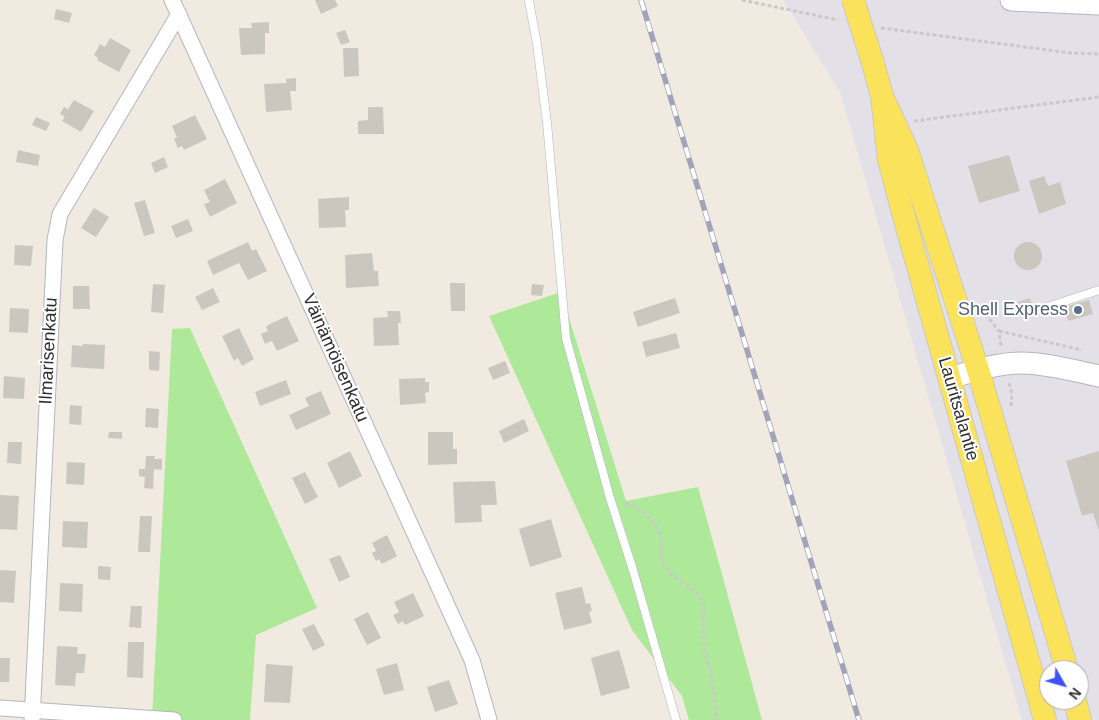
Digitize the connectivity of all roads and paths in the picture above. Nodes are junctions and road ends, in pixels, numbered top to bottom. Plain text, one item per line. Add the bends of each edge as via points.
1 (172, 0) edge
2 (742, 0) edge
3 (853, 0) edge
4 (1010, 0) edge
5 (529, 1) edge
6 (1099, 4) edge
7 (178, 14) junction
8 (839, 20) dead end
9 (878, 28) dead end
10 (1099, 54) edge
11 (882, 96) junction
12 (1099, 96) edge
13 (914, 121) dead end
14 (1099, 290) edge
15 (1041, 309) dead end
16 (1000, 331) dead end
17 (1090, 352) dead end
18 (978, 370) junction
19 (1099, 376) edge
20 (950, 378) junction
21 (610, 498) junction
22 (1063, 660) edge
23 (0, 708) edge
24 (32, 715) edge
25 (174, 720) edge
26 (489, 720) edge
27 (676, 720) edge
28 (717, 720) edge
29 (1045, 720) edge

1 - 7 street, Väinämöisenkatu
2 - 8 path
3 - 11 main road, Lauritsalantie, bridge
4 - 6 main road
5 - 21 lane via 547,123 566,338
7 - 24 street, Ilmarisenkatu via 60,214 55,240
7 - 26 street, Väinämöisenkatu via 472,660
9 - 10 path
11 - 18 main road, Lauritsalantie via 907,150
11 - 20 main road, Lauritsalantie via 889,160
12 - 13 path
14 - 15 lane
16 - 17 path
18 - 19 main road via 1023,363
18 - 20 main road
18 - 22 main road, Lauritsalantie
20 - 29 main road, Lauritsalantie
21 - 27 lane
21 - 28 path via 639,508 650,519 661,535 660,560 670,574 703,600 704,647 712,676
23 - 24 street
24 - 25 street

